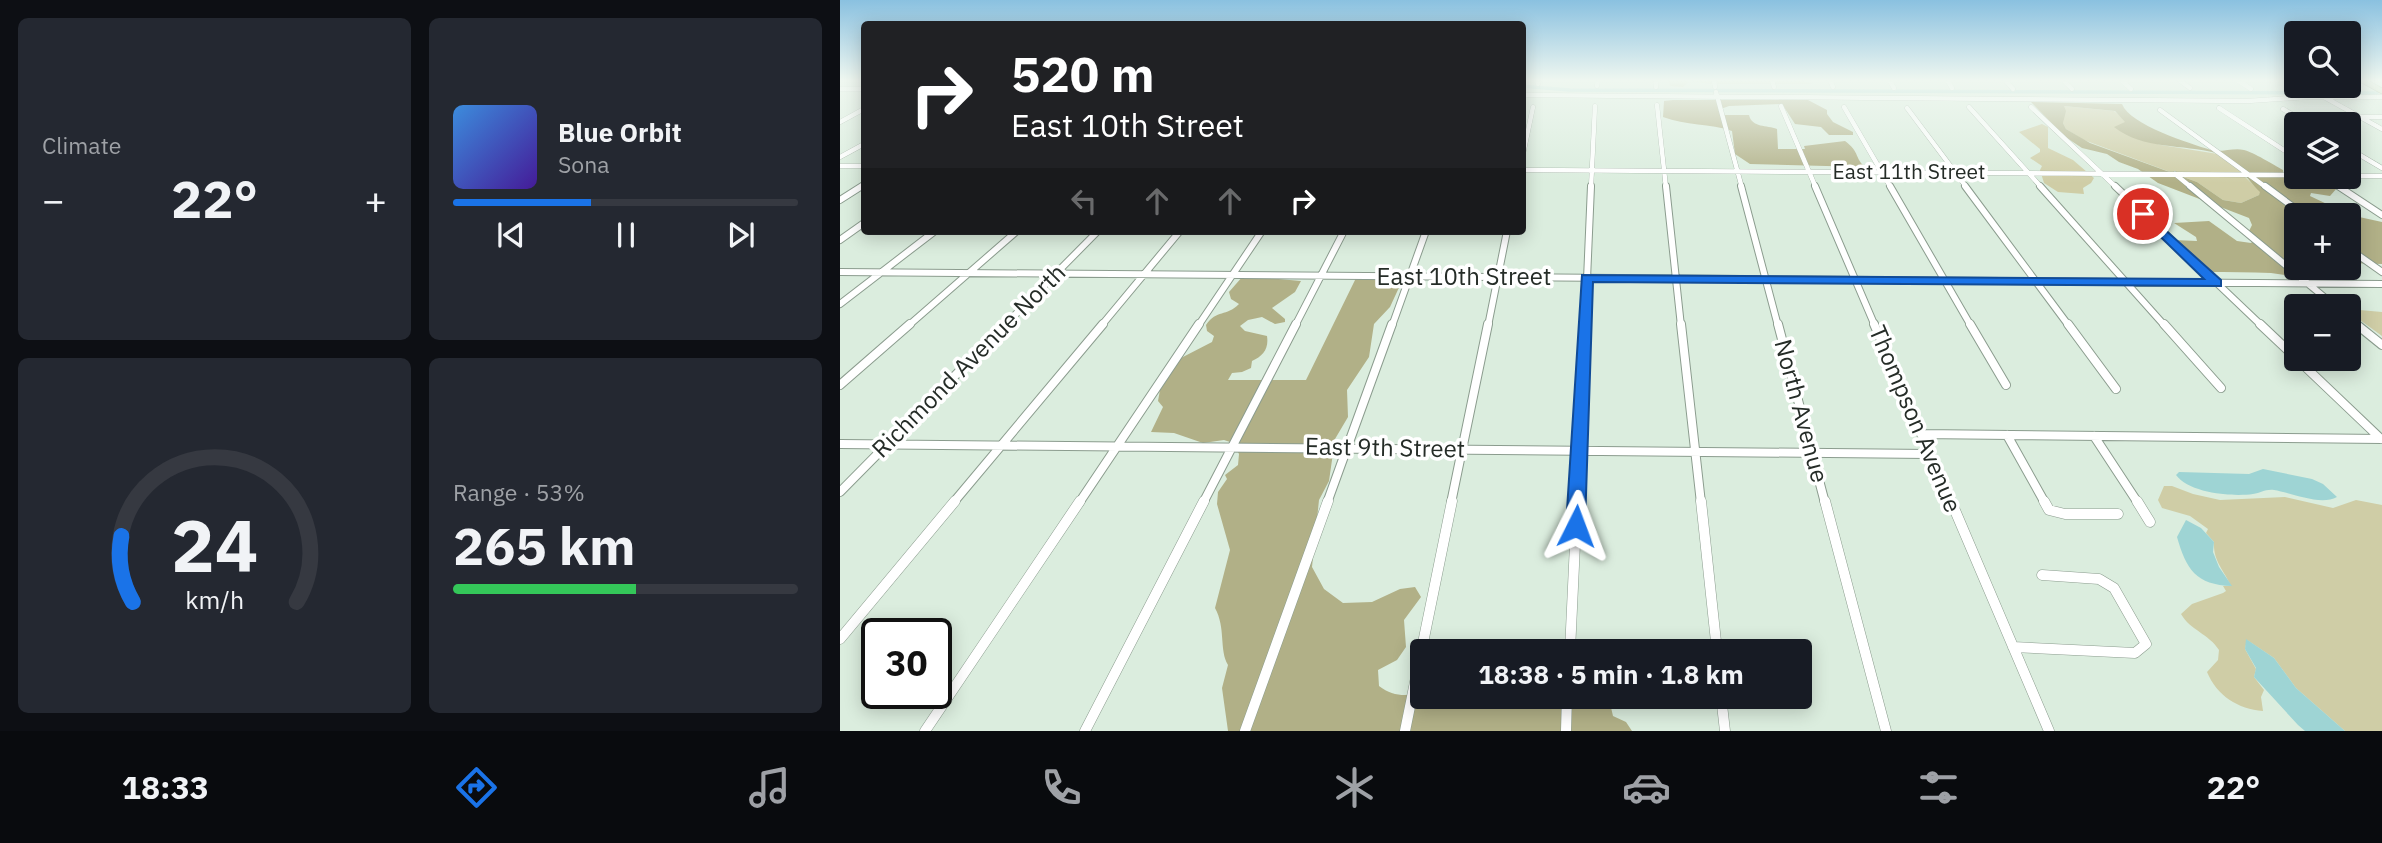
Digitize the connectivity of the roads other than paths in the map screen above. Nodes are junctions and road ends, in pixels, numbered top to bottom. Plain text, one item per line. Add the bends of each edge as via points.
1 (1531, 114) edge
2 (1595, 114) edge
3 (1658, 114) edge
4 (1722, 114) edge
5 (1785, 114) edge
6 (1848, 114) edge
7 (1912, 114) edge
8 (1975, 114) edge
9 (2038, 114) edge
10 (2166, 114) edge
11 (2228, 114) edge
12 (2361, 117) edge
13 (2382, 117) edge
14 (2361, 118) edge
15 (2382, 129) edge
16 (1526, 140) edge
17 (861, 146) edge
18 (2284, 150) edge
19 (2361, 155) edge
20 (840, 158) edge
21 (840, 166) edge
22 (861, 166) edge
23 (2382, 167) edge
24 (1526, 170) edge
25 (1592, 170) junction
26 (1665, 171) junction
27 (1737, 171) junction
28 (1810, 172) junction
29 (1882, 172) junction
30 (1955, 173) junction
31 (2028, 173) junction
32 (2101, 174) junction
33 (2175, 174) junction
34 (2249, 175) junction
35 (2284, 175) edge
36 (2361, 176) edge
37 (2382, 176) edge
38 (861, 187) edge
39 (2342, 189) edge
40 (840, 200) edge
41 (2288, 203) edge
42 (2382, 215) edge
43 (861, 225) edge
44 (930, 235) edge
45 (1012, 235) edge
46 (1094, 235) edge
47 (1177, 235) edge
48 (1259, 235) edge
49 (1342, 235) edge
50 (1424, 235) edge
51 (1506, 235) edge
52 (840, 240) edge
53 (2361, 257) edge
54 (840, 272) edge
55 (881, 272) junction
56 (2382, 272) edge
57 (968, 273) junction
58 (1056, 274) junction
59 (1144, 274) junction
60 (1233, 275) junction
61 (1321, 275) junction
62 (1409, 276) junction
63 (1498, 277) junction
64 (1587, 278) junction
65 (1676, 278) junction
66 (1766, 279) junction
67 (1856, 280) junction
68 (1945, 280) junction
69 (2035, 281) junction
70 (2126, 282) junction
71 (2217, 283) junction
72 (2308, 284) junction
73 (2382, 285) edge
74 (2320, 294) edge
75 (840, 304) edge
76 (2361, 328) edge
77 (2382, 345) edge
78 (2284, 347) edge
79 (2310, 371) edge
80 (840, 385) edge
81 (2006, 385) dead end
82 (2221, 388) dead end
83 (2116, 389) dead end
84 (1921, 434) junction
85 (2007, 435) junction
86 (2094, 436) junction
87 (2382, 439) edge
88 (840, 444) edge
89 (887, 444) junction
90 (1002, 445) junction
91 (1117, 446) junction
92 (1232, 447) junction
93 (1347, 448) junction
94 (1463, 449) junction
95 (1579, 450) junction
96 (1695, 451) junction
97 (1812, 452) junction
98 (1929, 454) junction
99 (840, 492) edge
100 (2119, 514) dead end
101 (2150, 522) dead end
102 (2042, 575) dead end
103 (840, 639) edge
104 (1571, 639) edge
105 (1716, 639) edge
106 (2013, 647) junction
107 (1567, 709) edge
108 (1722, 709) edge
109 (925, 731) edge
110 (1085, 731) edge
111 (1245, 731) edge
112 (1405, 731) edge
113 (1566, 731) edge
114 (1725, 731) edge
115 (1886, 731) edge
116 (2049, 731) edge

1 - 16 street
2 - 25 street
3 - 26 street
4 - 27 street, North Avenue
5 - 28 street, Thompson Avenue
6 - 29 street
7 - 30 street
8 - 31 street
9 - 32 street
10 - 34 street
11 - 18 street
12 - 13 street
14 - 15 street
17 - 20 street
19 - 23 street
21 - 22 street
24 - 25 street, East 11th Street
25 - 26 street, East 11th Street
25 - 64 street
26 - 27 street, East 11th Street
26 - 65 street
27 - 28 street, East 11th Street
27 - 66 street, North Avenue
28 - 29 street, East 11th Street
28 - 67 street, Thompson Avenue
29 - 30 street, East 11th Street
29 - 68 street
30 - 31 street, East 11th Street
30 - 69 street
31 - 32 street, East 11th Street
31 - 70 street
32 - 33 street, East 11th Street
32 - 71 street
33 - 34 street, East 11th Street
33 - 72 street
34 - 35 street, East 11th Street
34 - 41 street
36 - 37 street
38 - 40 street
39 - 42 street
43 - 52 street
44 - 55 street
45 - 57 street
46 - 58 street, Richmond Avenue North
47 - 59 street
48 - 60 street
49 - 61 street
50 - 62 street
51 - 63 street
53 - 56 street
54 - 55 street, East 10th Street
55 - 57 street, East 10th Street
55 - 75 street
57 - 58 street, East 10th Street
57 - 80 street
58 - 59 street, East 10th Street
58 - 89 street, Richmond Avenue North
59 - 60 street, East 10th Street
59 - 90 street
60 - 61 street, East 10th Street
60 - 91 street
61 - 62 street, East 10th Street
61 - 92 street
62 - 63 street, East 10th Street
62 - 93 street
63 - 64 street, East 10th Street
63 - 94 street
64 - 65 street, East 10th Street
64 - 95 street
65 - 66 street, East 10th Street
65 - 96 street
66 - 67 street, East 10th Street
66 - 97 street, North Avenue
67 - 68 street, East 10th Street
67 - 84 street, Thompson Avenue
68 - 69 street, East 10th Street
68 - 81 street
69 - 70 street, East 10th Street
69 - 83 street
70 - 71 street, East 10th Street
70 - 82 street
71 - 72 street, East 10th Street
71 - 78 street
72 - 73 street, East 10th Street
72 - 74 street
76 - 77 street
79 - 87 street
84 - 85 street
84 - 98 street, Thompson Avenue
85 - 86 street
85 - 100 street via 2049,510
86 - 87 street
86 - 101 street
88 - 89 street, East 9th Street
89 - 90 street, East 9th Street
89 - 99 street, Richmond Avenue North
90 - 91 street, East 9th Street
90 - 103 street
91 - 92 street, East 9th Street
91 - 109 street
92 - 93 street, East 9th Street
92 - 110 street
93 - 94 street, East 9th Street
93 - 111 street
94 - 95 street, East 9th Street
94 - 112 street
95 - 96 street, East 9th Street
95 - 104 street
96 - 97 street, East 9th Street
96 - 105 street
97 - 98 street, East 9th Street
97 - 115 street, North Avenue
98 - 106 street, Thompson Avenue
102 - 106 street via 2099,579 2114,588 2146,644 2135,653
106 - 116 street, Thompson Avenue
107 - 113 street
108 - 114 street

